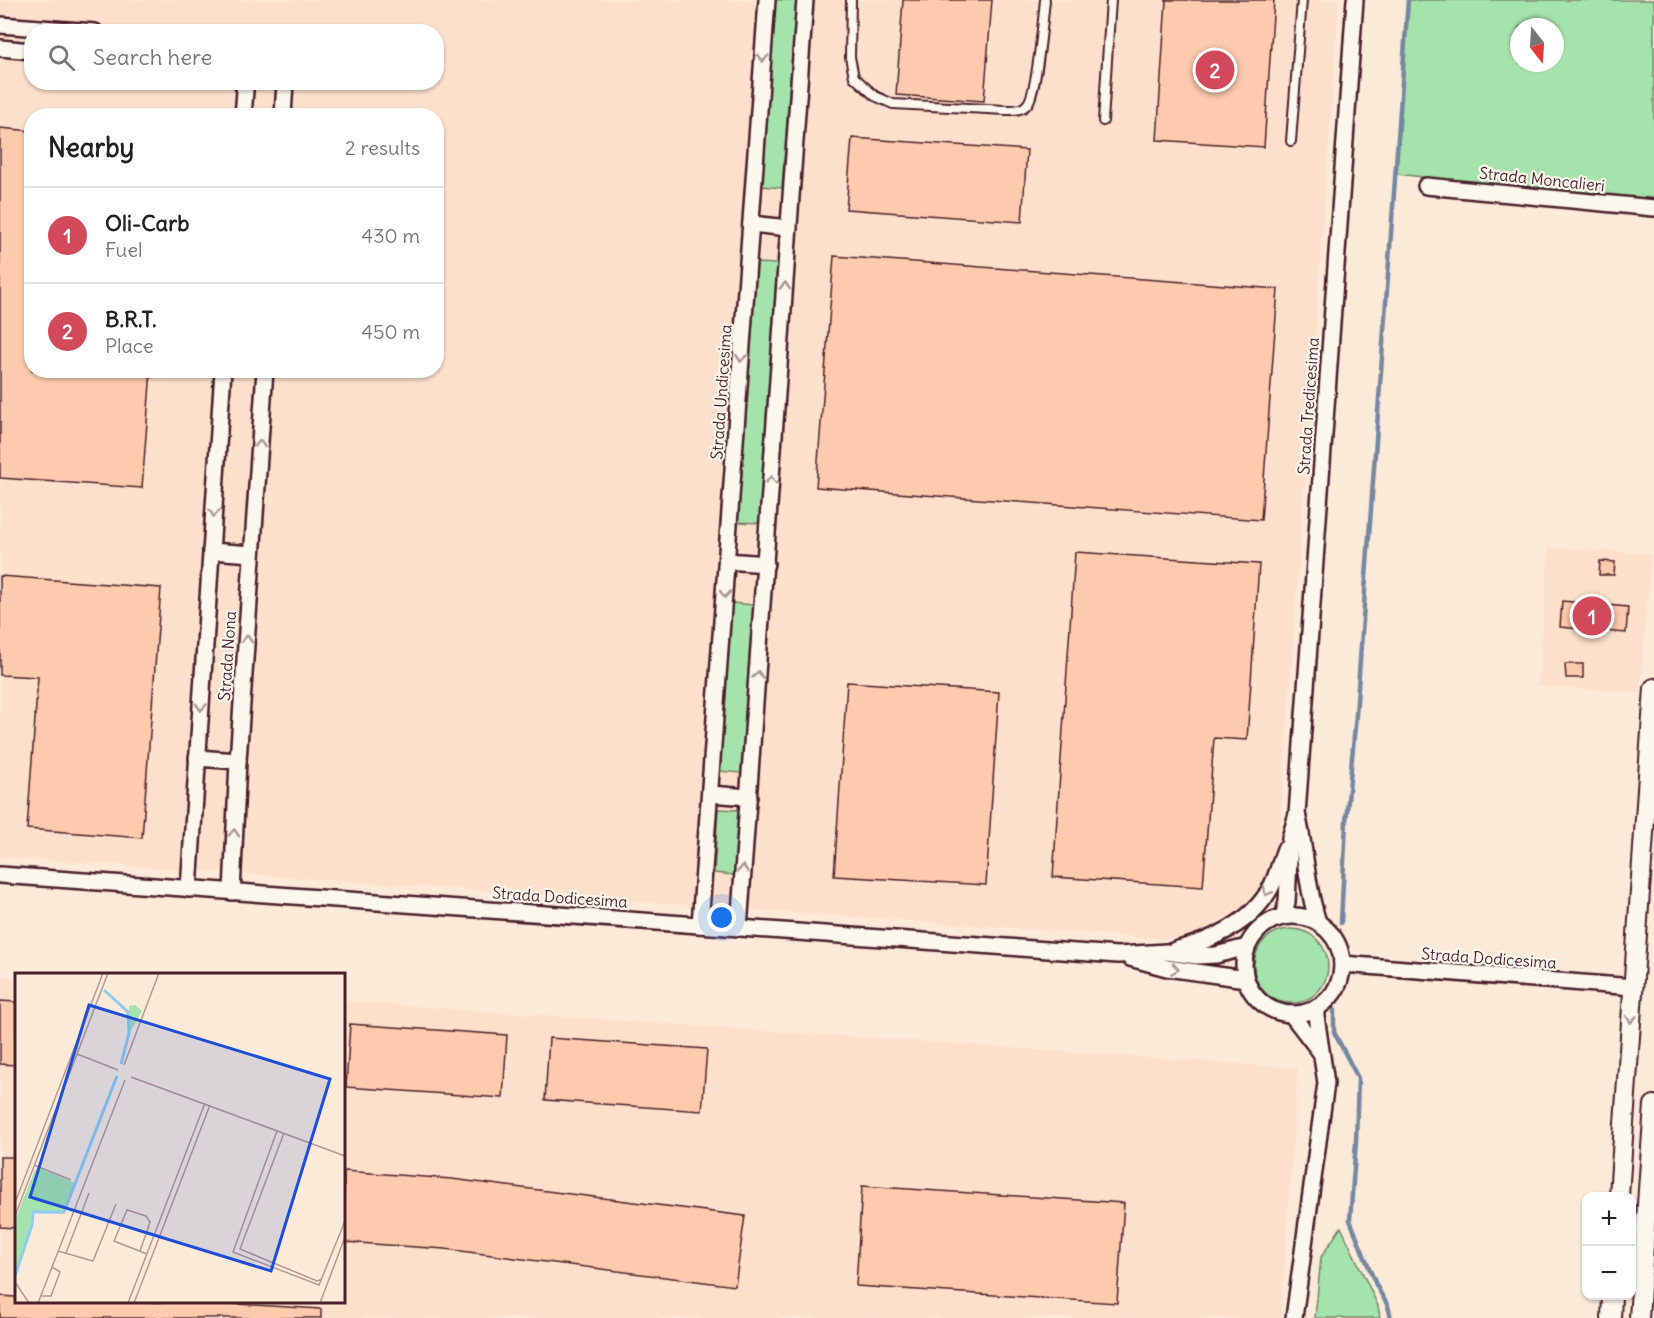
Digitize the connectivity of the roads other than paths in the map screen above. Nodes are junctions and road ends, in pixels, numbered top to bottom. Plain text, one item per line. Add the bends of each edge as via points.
1 (767, 0) edge
2 (805, 0) edge
3 (851, 0) edge
4 (1045, 0) edge
5 (1112, 0) edge
6 (1302, 0) edge
7 (1355, 0) edge
8 (0, 25) edge
9 (24, 27) edge
10 (0, 48) edge
11 (24, 50) edge
12 (244, 90) edge
13 (285, 90) edge
14 (243, 108) edge
15 (283, 108) edge
16 (1103, 121) dead end
17 (1291, 141) dead end
18 (1426, 186) dead end
19 (1654, 208) edge
20 (751, 224) junction
21 (789, 228) junction
22 (222, 378) edge
23 (264, 378) edge
24 (211, 551) junction
25 (252, 554) junction
26 (727, 561) junction
27 (765, 564) junction
28 (1654, 688) edge
29 (197, 758) junction
30 (238, 760) junction
31 (710, 794) junction
32 (749, 797) junction
33 (1297, 814) junction
34 (1290, 838) junction
35 (0, 875) edge
36 (189, 889) junction
37 (232, 892) junction
38 (1283, 917) junction
39 (1318, 922) junction
40 (700, 925) junction
41 (739, 928) junction
42 (1247, 947) junction
43 (1166, 952) junction
44 (1118, 955) junction
45 (1342, 964) junction
46 (1246, 980) junction
47 (1633, 987) junction
48 (1317, 1007) junction
49 (1291, 1014) junction
50 (1321, 1053) junction
51 (1654, 1105) edge
52 (1619, 1192) edge
53 (1612, 1300) edge
54 (1294, 1318) edge
55 (1611, 1318) edge
56 (1640, 1318) edge

1 -> 20 street, Strada Undicesima
2 - 21 street
3 - 4 lane via 850,57 855,77 875,96 893,104 1006,110 1020,109 1028,103 1034,86
5 - 16 lane
6 - 17 lane
7 - 33 street, Strada Tredicesima
8 - 9 street
10 - 11 street
12 - 14 street
13 - 15 street
18 - 19 street, Strada Moncalieri
20 - 21 street
20 -> 26 street, Strada Undicesima
27 -> 21 street
22 -> 24 street, Strada Nona
25 -> 23 street, Strada Nona
24 - 25 street
24 -> 29 street, Strada Nona
30 -> 25 street, Strada Nona
26 - 27 street
26 -> 31 street, Strada Undicesima
32 -> 27 street
28 - 47 street
29 - 30 street
29 - 36 street, Strada Nona
37 -> 30 street, Strada Nona
31 - 32 street
31 - 40 street, Strada Undicesima
41 -> 32 street
33 - 34 street
33 - 39 street
34 - 38 street
34 -> 43 street via 1271,888 1253,911 1222,934
35 - 36 street, Strada Dodicesima
36 - 37 street, Strada Dodicesima
37 - 40 street, Strada Dodicesima
38 - 39 street
38 - 42 street via 1263,925
39 - 45 street via 1339,948
40 - 41 street, Strada Dodicesima
41 - 44 street, Strada Dodicesima
42 - 43 street via 1216,955
42 - 46 street via 1243,963
43 - 44 street
44 -> 46 street via 1167,968
45 - 47 street, Strada Dodicesima
45 - 48 street via 1335,989
46 - 49 street via 1263,1004
47 -> 52 street
48 - 49 street
48 - 50 street
49 - 50 street
50 - 54 street via 1325,1098
51 - 56 street
53 - 55 street

